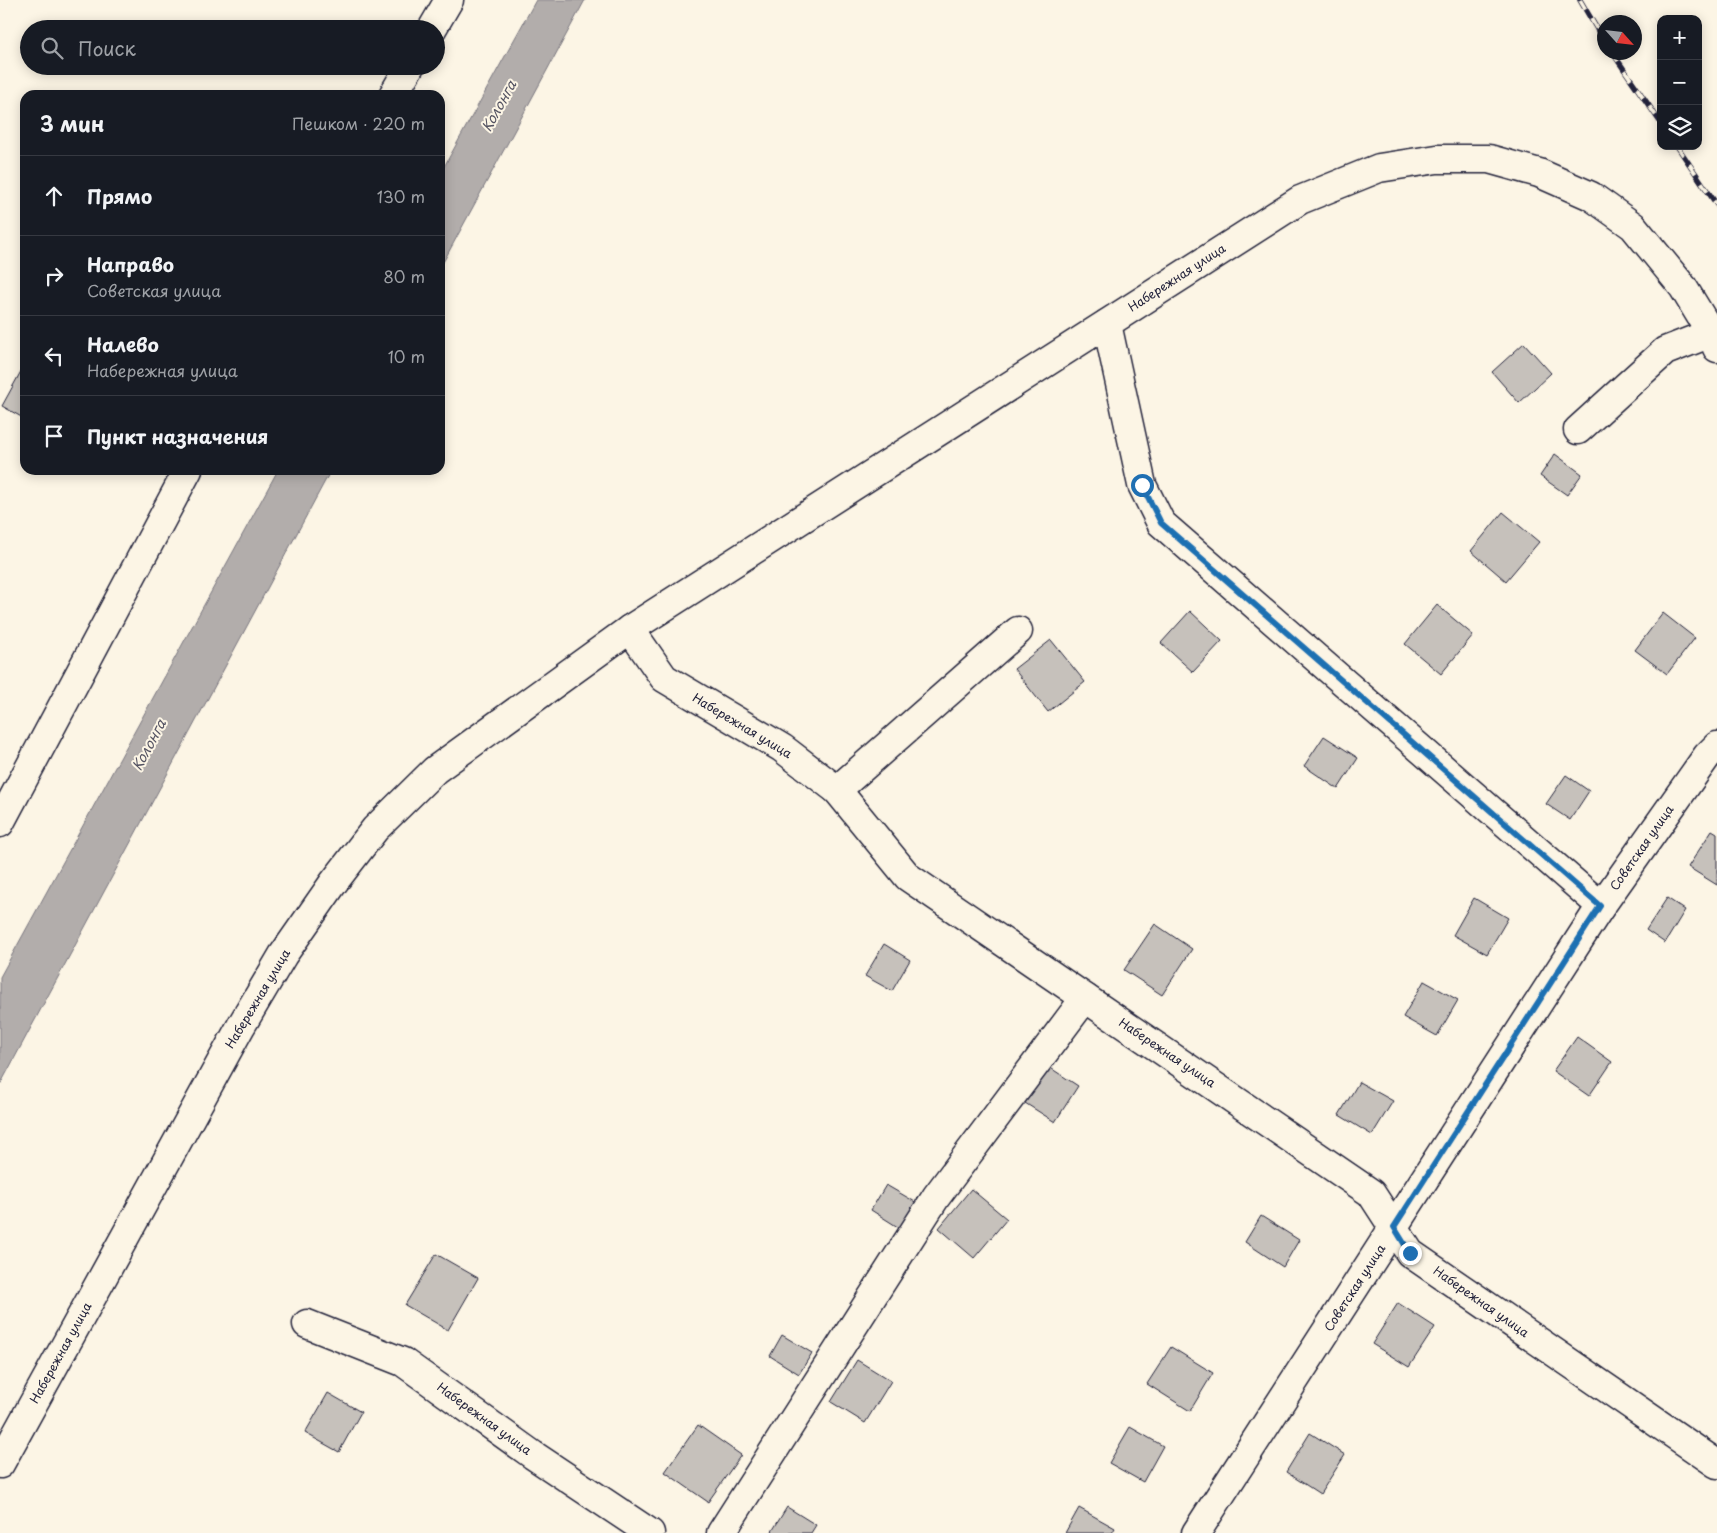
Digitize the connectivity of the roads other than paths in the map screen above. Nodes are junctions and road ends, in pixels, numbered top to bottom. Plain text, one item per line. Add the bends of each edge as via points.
1 (449, 0) edge
2 (437, 20) edge
3 (405, 75) edge
4 (396, 90) edge
5 (1107, 324) junction
6 (1714, 341) edge
7 (1578, 430) dead end
8 (185, 475) edge
9 (630, 629) junction
10 (1018, 631) dead end
11 (1717, 746) edge
12 (837, 790) junction
13 (0, 823) edge
14 (1600, 906) junction
15 (1085, 998) junction
16 (1394, 1227) junction
17 (308, 1324) dead end
18 (0, 1464) edge
19 (1717, 1464) edge
20 (650, 1533) edge
21 (721, 1533) edge
22 (1196, 1533) edge

1 - 2 main road
3 - 4 main road
5 - 6 main road, Набережная улица via 1300,200 1379,168 1436,159 1489,159 1539,173 1590,196 1633,226 1683,287
5 - 9 main road, Набережная улица
5 - 14 main road via 1142,485 1161,523
6 - 7 main road via 1665,351
8 - 13 main road
9 - 12 main road, Набережная улица via 664,678 782,748
9 - 18 main road, Набережная улица via 435,770 375,829 334,882 283,955 241,1026
10 - 12 main road
11 - 14 main road, Советская улица
12 - 15 main road, Набережная улица via 908,876
14 - 16 main road, Советская улица
15 - 16 main road, Набережная улица via 1372,1193
15 - 21 main road via 936,1197
16 - 19 main road, Набережная улица via 1410,1253
16 - 22 main road, Советская улица
17 - 20 main road, Набережная улица via 403,1362

